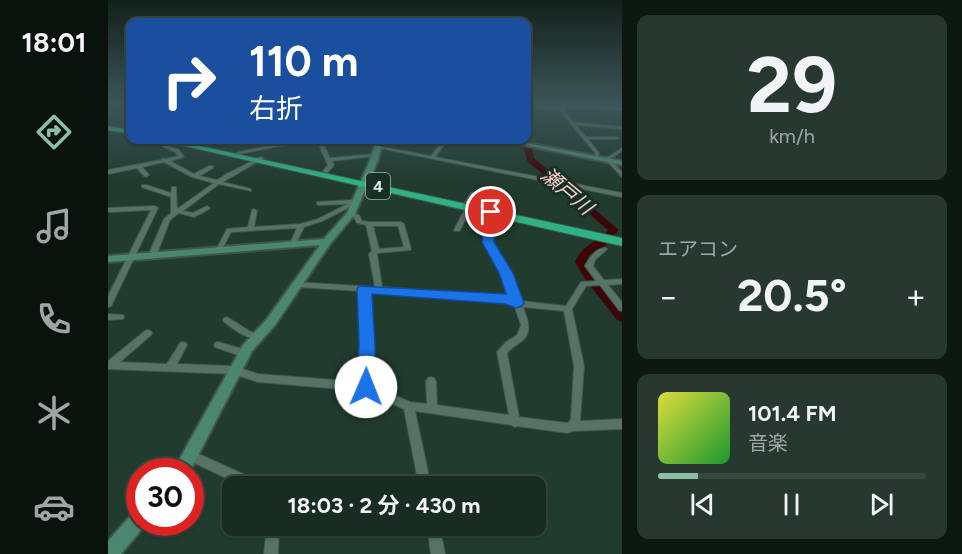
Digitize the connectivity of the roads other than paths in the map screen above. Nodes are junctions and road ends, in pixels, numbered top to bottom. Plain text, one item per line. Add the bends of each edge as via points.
1 (578, 130) edge
2 (584, 138) junction
3 (616, 138) dead end
4 (167, 144) edge
5 (191, 144) edge
6 (193, 144) edge
7 (288, 144) edge
8 (443, 144) edge
9 (526, 144) edge
10 (321, 145) dead end
11 (377, 147) edge
12 (621, 149) edge
13 (239, 153) junction
14 (432, 158) junction
15 (596, 158) junction
16 (260, 159) junction
17 (163, 160) junction
18 (330, 160) junction
19 (608, 161) junction
20 (621, 164) edge
21 (138, 166) junction
22 (211, 167) dead end
23 (326, 171) junction
24 (108, 172) edge
25 (146, 175) dead end
26 (194, 176) junction
27 (621, 176) edge
28 (365, 181) junction
29 (217, 183) junction
30 (144, 186) dead end
31 (174, 188) dead end
32 (249, 190) dead end
33 (621, 195) edge
34 (173, 196) junction
35 (470, 201) junction
36 (357, 202) junction
37 (319, 203) dead end
38 (207, 208) dead end
39 (108, 210) edge
40 (254, 211) dead end
41 (175, 212) junction
42 (491, 212) junction
43 (351, 214) junction
44 (369, 224) junction
45 (301, 225) junction
46 (251, 228) junction
47 (457, 230) dead end
48 (593, 233) junction
49 (621, 240) edge
50 (327, 242) junction
51 (292, 246) junction
52 (604, 249) dead end
53 (376, 251) junction
54 (218, 252) junction
55 (152, 256) junction
56 (130, 258) junction
57 (108, 259) edge
58 (621, 281) edge
59 (596, 282) junction
60 (298, 284) junction
61 (364, 289) junction
62 (379, 290) junction
63 (516, 303) junction
64 (108, 304) edge
65 (621, 308) edge
66 (568, 309) junction
67 (108, 317) edge
68 (120, 317) dead end
69 (227, 320) dead end
70 (148, 333) dead end
71 (257, 336) junction
72 (183, 345) dead end
73 (218, 345) dead end
74 (243, 353) junction
75 (109, 365) edge
76 (170, 367) junction
77 (232, 370) junction
78 (431, 381) dead end
79 (366, 387) junction
80 (409, 406) junction
81 (432, 410) junction
82 (514, 422) junction
83 (621, 424) edge
84 (573, 426) junction
85 (190, 455) junction
86 (188, 458) edge
87 (235, 476) edge
88 (423, 476) edge
89 (126, 534) edge
90 (272, 536) edge
91 (435, 536) edge
92 (109, 554) edge
93 (271, 554) edge
94 (438, 554) edge

1 - 2 street
2 - 3 street
2 - 15 street via 597,153
4 - 17 street via 164,146 182,157
5 - 16 highway, 4
6 - 13 highway, 4
7 - 13 street
8 - 14 street
9 - 15 street
10 - 18 street
11 - 14 street
11 - 18 street
11 - 28 street
12 - 19 street
13 - 16 highway, 4
14 - 33 street
15 - 19 street
16 - 23 highway, 4
16 - 28 highway, 4
16 - 29 street
17 - 21 street
17 - 26 street
18 - 23 street
19 - 20 street
19 - 27 street
21 - 24 street
21 - 25 street
22 - 26 street
23 - 28 highway, 4
26 - 29 street
28 - 35 highway, 4
28 - 36 street
29 - 32 street
29 - 41 street
30 - 34 street
31 - 34 street
34 - 41 street
35 - 42 highway, 4
35 - 47 street
35 - 48 highway, 4
36 - 37 street
36 - 43 street
36 - 45 street
38 - 41 street via 196,215
39 - 56 street via 155,208
40 - 46 street
41 - 55 street via 167,219
42 - 48 highway, 4
42 - 63 street via 488,242 506,273
43 - 44 street via 359,222
43 - 50 street
44 - 53 street
44 - 53 street via 400,224 408,249
45 - 46 street
45 - 51 street
46 - 54 street via 229,230
48 - 49 highway, 4
50 - 51 street
50 - 60 street
51 - 54 street
52 - 59 street via 589,263
53 - 62 street via 373,254
54 - 55 street
55 - 56 street
56 - 57 street
56 - 64 street
58 - 59 street
59 - 65 street
59 - 66 street via 581,285
60 - 61 street
60 - 71 street
61 - 62 street
61 - 79 street
62 - 63 street via 507,299
63 - 66 street
63 - 82 street via 525,325 524,333 502,352
66 - 84 street via 579,366
67 - 68 street
69 - 71 street
70 - 75 street
71 - 74 street
72 - 76 street
73 - 74 street
74 - 77 street
75 - 76 street
76 - 77 street
77 - 79 street via 258,378
77 - 85 street
78 - 81 street
79 - 80 street
80 - 81 street
80 - 88 street
81 - 82 street
82 - 84 street via 559,429
83 - 84 street
85 - 86 street
85 - 87 street
89 - 92 street
90 - 93 street
91 - 94 street

